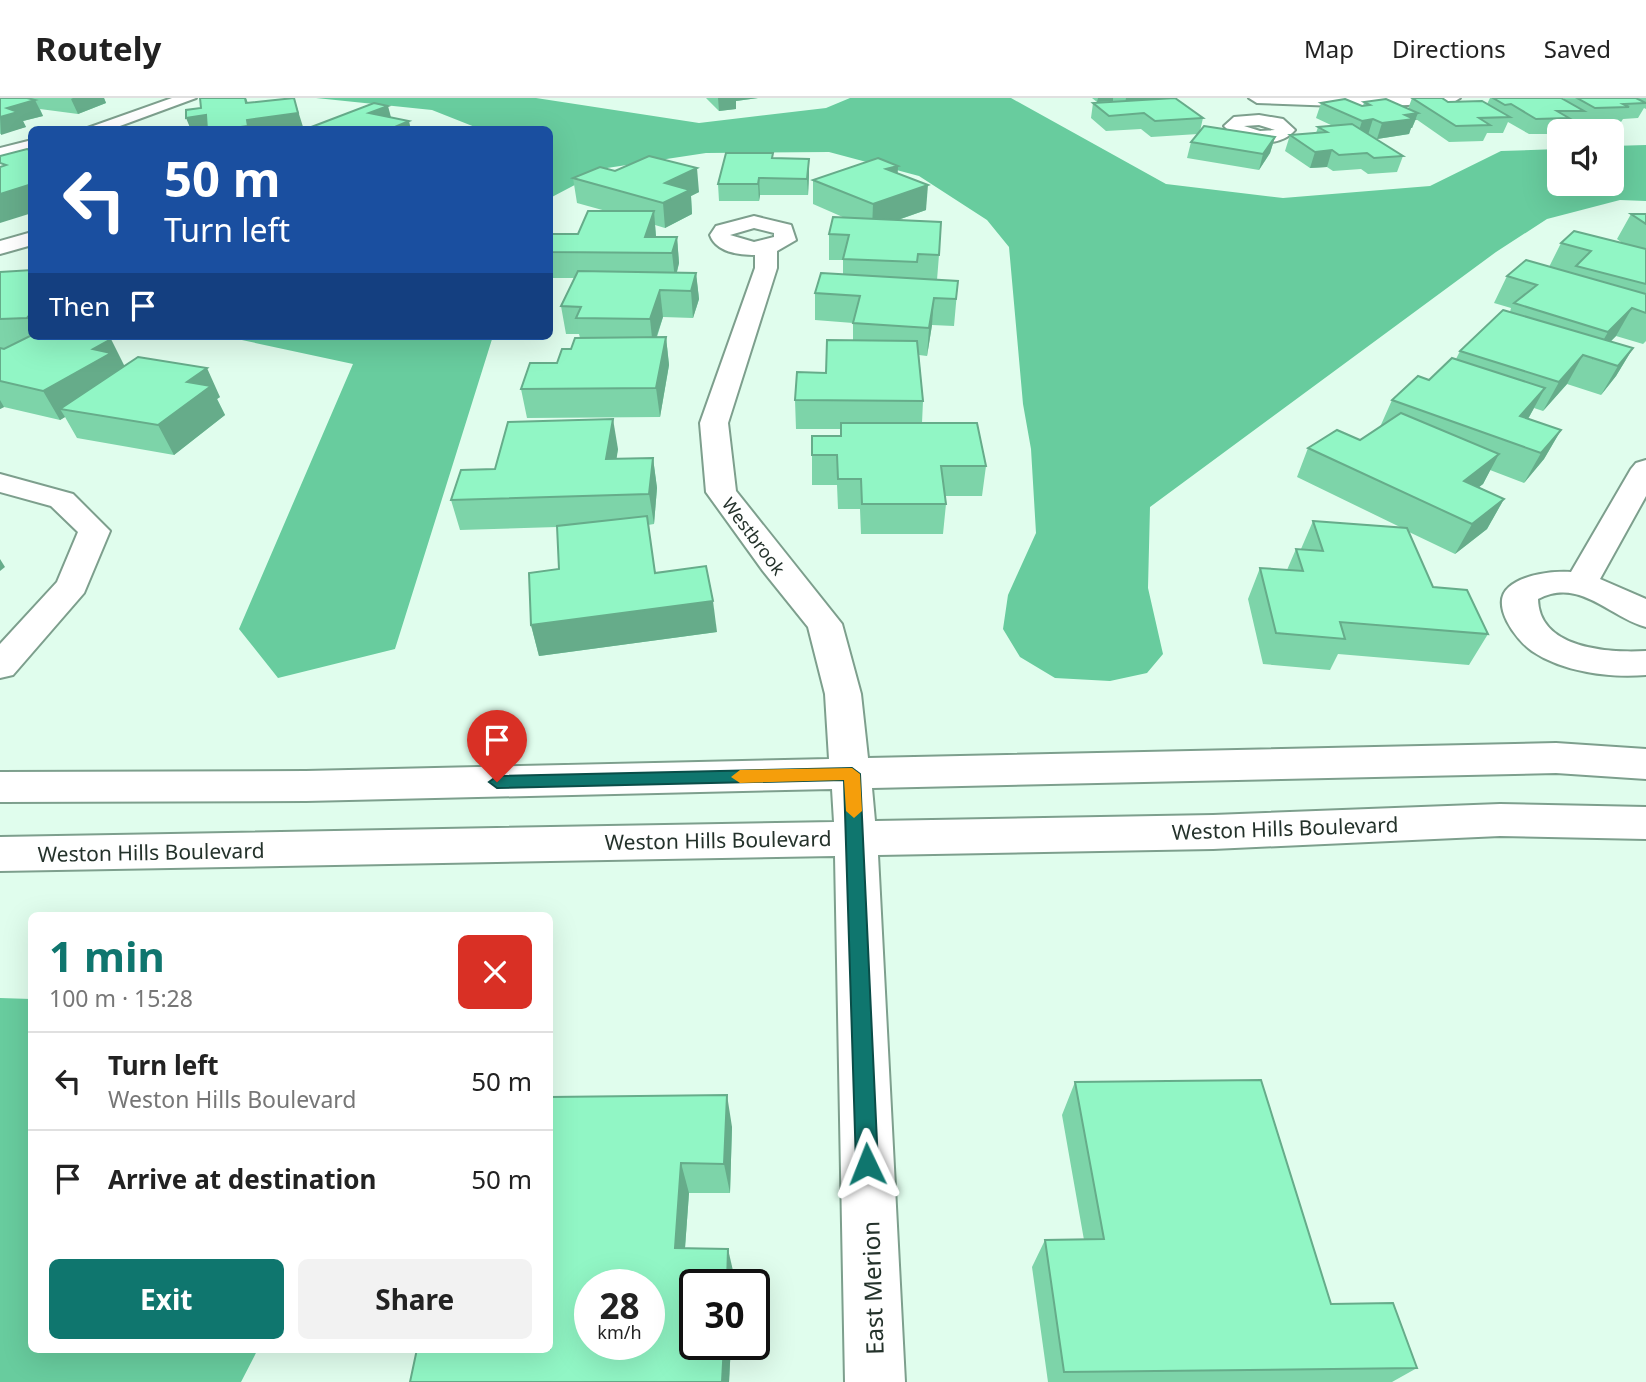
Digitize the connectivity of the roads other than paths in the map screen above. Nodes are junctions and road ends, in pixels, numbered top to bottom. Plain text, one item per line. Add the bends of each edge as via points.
1 (188, 98) edge
2 (1452, 98) edge
3 (1262, 99) edge
4 (1259, 120) dead end
5 (102, 126) edge
6 (28, 146) edge
7 (0, 154) edge
8 (28, 238) edge
9 (766, 247) dead end
10 (0, 248) edge
11 (1646, 469) edge
12 (0, 483) edge
13 (1581, 584) junction
14 (1646, 616) edge
15 (1646, 663) edge
16 (0, 666) edge
17 (1646, 764) edge
18 (852, 774) junction
19 (0, 787) edge
20 (1646, 823) edge
21 (856, 837) junction
22 (0, 854) edge
23 (875, 1382) edge

1 - 5 street
2 - 3 street via 1363,102
3 - 4 street
6 - 7 street
8 - 10 street
9 - 18 street, Westbrook via 766,268 714,423 721,492 825,624 844,694
11 - 13 street
12 - 16 street via 61,500 94,531 72,586
13 - 14 street via 1609,593
13 - 15 street via 1534,585 1521,594 1518,608 1525,624 1550,645 1596,664
17 - 18 street via 1556,758
18 - 19 street via 306,786
18 - 21 street, East Merion
20 - 21 street, Weston Hills Boulevard via 1500,820 1213,832
21 - 22 street, Weston Hills Boulevard
21 - 23 street, East Merion

